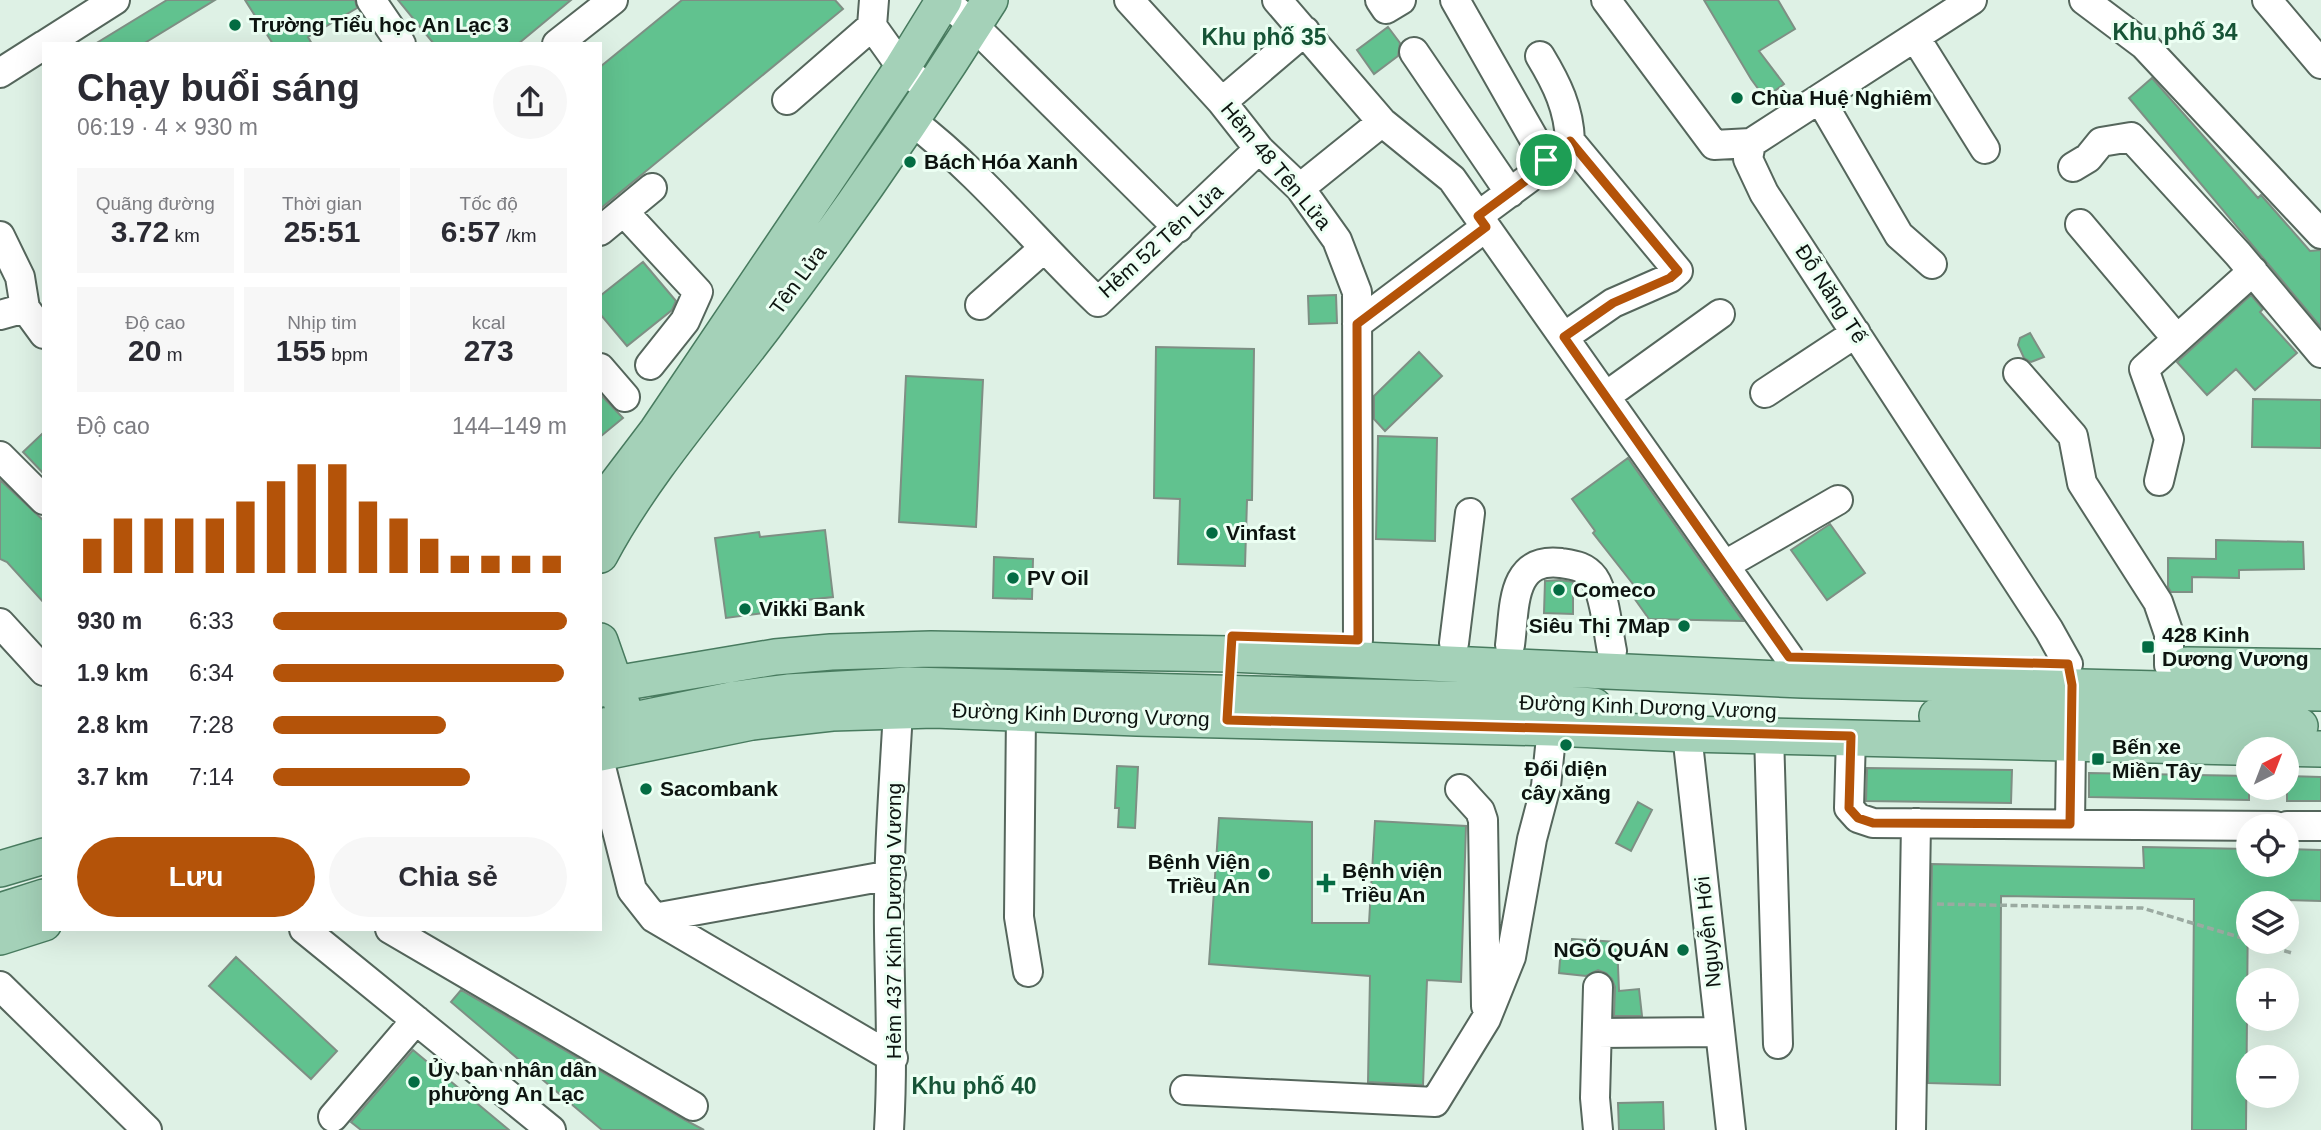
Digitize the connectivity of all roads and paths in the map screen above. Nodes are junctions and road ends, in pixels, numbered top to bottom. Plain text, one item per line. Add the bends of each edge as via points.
1 (115, 0) edge
2 (371, 0) edge
3 (613, 0) edge
4 (944, 0) edge
5 (1277, 0) edge
6 (1380, 0) edge
7 (1401, 0) edge
8 (1455, 0) edge
9 (1606, 0) edge
10 (1972, 0) edge
11 (2084, 0) edge
12 (2270, 1) edge
13 (1141, 4) edge
14 (873, 13) edge
15 (982, 13) edge
16 (1305, 31) junction
17 (1915, 37) junction
18 (48, 42) edge
19 (400, 42) edge
20 (560, 42) edge
21 (42, 46) edge
22 (1414, 52) dead end
23 (1540, 56) dead end
24 (2321, 64) edge
25 (902, 68) junction
26 (0, 73) edge
27 (932, 92) junction
28 (1820, 99) junction
29 (786, 100) dead end
30 (1222, 102) junction
31 (913, 122) junction
32 (1382, 122) junction
33 (1570, 141) junction
34 (1751, 144) junction
35 (1259, 149) junction
36 (1985, 149) dead end
37 (1546, 160) junction
38 (2073, 167) dead end
39 (652, 188) dead end
40 (1300, 188) junction
41 (1510, 193) junction
42 (625, 213) junction
43 (1482, 221) junction
44 (2080, 224) dead end
45 (1178, 228) junction
46 (602, 230) edge
47 (2321, 234) edge
48 (0, 236) edge
49 (1043, 249) junction
50 (1931, 264) dead end
51 (2253, 271) junction
52 (698, 292) junction
53 (980, 305) dead end
54 (1720, 314) dead end
55 (732, 319) junction
56 (30, 322) edge
57 (1357, 324) junction
58 (1856, 333) junction
59 (1564, 337) junction
60 (2177, 340) junction
61 (2321, 352) edge
62 (650, 365) dead end
63 (602, 370) edge
64 (2018, 373) dead end
65 (1765, 393) dead end
66 (1606, 396) junction
67 (625, 397) dead end
68 (0, 456) edge
69 (2160, 481) dead end
70 (42, 498) edge
71 (1838, 500) dead end
72 (602, 503) edge
73 (1470, 513) dead end
74 (602, 552) edge
75 (1724, 565) junction
76 (0, 623) edge
77 (1454, 643) junction
78 (1231, 645) junction
79 (1510, 645) junction
80 (1358, 650) junction
81 (1612, 651) junction
82 (602, 652) edge
83 (2168, 665) junction
84 (2321, 667) edge
85 (1796, 668) junction
86 (42, 669) edge
87 (608, 687) edge
88 (2321, 693) edge
89 (2071, 703) junction
90 (1228, 707) junction
91 (898, 711) junction
92 (1021, 713) junction
93 (1851, 725) junction
94 (2321, 726) edge
95 (1552, 727) junction
96 (621, 730) edge
97 (1687, 734) junction
98 (1769, 734) junction
99 (2321, 749) edge
100 (602, 751) edge
101 (602, 771) edge
102 (1460, 789) dead end
103 (1916, 823) junction
104 (2070, 824) junction
105 (2236, 826) edge
106 (2299, 826) edge
107 (2321, 826) edge
108 (42, 836) edge
109 (0, 847) edge
110 (42, 857) edge
111 (0, 869) edge
112 (891, 875) junction
113 (42, 898) edge
114 (1914, 903) junction
115 (0, 911) edge
116 (654, 918) junction
117 (42, 924) edge
118 (306, 931) edge
119 (393, 931) edge
120 (2236, 936) edge
121 (0, 937) edge
122 (1028, 972) dead end
123 (0, 986) edge
124 (1598, 987) dead end
125 (1486, 1019) junction
126 (416, 1020) junction
127 (1719, 1032) junction
128 (1597, 1034) junction
129 (1777, 1044) dead end
130 (893, 1058) junction
131 (1185, 1090) dead end
132 (692, 1106) dead end
133 (333, 1117) dead end
134 (147, 1130) edge
135 (551, 1130) edge
136 (889, 1130) edge
137 (1598, 1130) edge
138 (1731, 1130) edge
139 (1911, 1130) edge

1 - 18 street
2 - 19 street
3 - 20 street
4 - 15 street
4 - 25 main road, Tên Lửa
5 - 16 street
6 - 7 street via 1386,9
8 - 37 street
9 - 34 street via 1714,145
10 - 17 street
11 - 47 street via 2144,45
12 - 24 street
13 - 30 street, Hẻm 48 Tên Lửa
14 - 25 street
14 - 29 street
15 - 27 main road, Tên Lửa
15 - 45 street
16 - 30 street
16 - 32 street
17 - 28 street
17 - 36 street
21 - 26 street
22 - 41 street
23 - 33 street via 1559,87
25 - 27 street
25 - 55 main road, Tên Lửa
27 - 31 main road, Tên Lửa
28 - 34 street
28 - 50 street via 1899,235
30 - 35 street, Hẻm 48 Tên Lửa
31 - 49 street, Hẻm 52 Tên Lửa via 951,151
31 - 74 main road, Tên Lửa via 668,452
32 - 40 street
32 - 43 street via 1452,179
33 - 37 street
33 - 59 street via 1678,271 1613,303
34 - 58 street, Đỗ Năng Tế via 1748,159 1765,193
35 - 40 street, Hẻm 48 Tên Lửa
35 - 45 street, Hẻm 52 Tên Lửa
37 - 41 street
38 - 51 street via 2101,142 2131,136
39 - 42 street
40 - 57 street, Hẻm 48 Tên Lửa via 1338,240 1357,292
41 - 43 street
42 - 46 street
42 - 52 street
43 - 57 street
43 - 59 street
44 - 60 street
45 - 49 street, Hẻm 52 Tên Lửa via 1098,302
48 - 56 street via 20,277
49 - 53 street
51 - 60 street
51 - 61 street
52 - 55 street
52 - 62 street via 685,321
54 - 66 street
55 - 72 main road, Tên Lửa
57 - 80 street, Hẻm 48 Tên Lửa
58 - 65 street
58 - 89 street, Đỗ Năng Tế via 2049,630
59 - 66 street
60 - 69 street via 2144,369 2169,439
63 - 67 street
64 - 83 street via 2073,436 2082,484 2158,602 2168,634
66 - 75 street
68 - 70 street
71 - 75 street
73 - 77 street
75 - 85 street
76 - 86 street
77 - 79 main road, Đường Kinh Dương Vương
77 - 80 main road, Đường Kinh Dương Vương
78 - 80 main road, Đường Kinh Dương Vương
78 - 87 main road, Đường Kinh Dương Vương via 881,650 775,657
78 - 90 main road
79 - 81 main road, Đường Kinh Dương Vương
79 - 81 street via 1517,592 1525,573 1544,561 1580,566 1594,579
80 - 85 main road, Đường Kinh Dương Vương
81 - 85 main road, Đường Kinh Dương Vương
82 - 87 main road
83 - 84 main road, Đường Kinh Dương Vương
83 - 89 main road, Đường Kinh Dương Vương
85 - 89 main road, Đường Kinh Dương Vương
87 - 96 main road
88 - 89 main road, Đường Kinh Dương Vương
89 - 93 main road, Đường Kinh Dương Vương
89 - 94 main road, Đường Kinh Dương Vương
89 - 99 main road, Đường Kinh Dương Vương
89 - 104 street
90 - 92 main road, Đường Kinh Dương Vương
90 - 93 main road, Đường Kinh Dương Vương via 1519,701
90 - 95 main road, Đường Kinh Dương Vương
90 - 96 main road, Đường Kinh Dương Vương via 870,687 788,692
91 - 92 main road, Đường Kinh Dương Vương
91 - 96 main road, Đường Kinh Dương Vương
91 - 112 street, Hẻm 437 Kinh Dương Vương
92 - 122 street via 1019,917
93 - 98 main road, Đường Kinh Dương Vương
93 - 103 street via 1849,808 1858,818 1873,823
95 - 97 main road, Đường Kinh Dương Vương
95 - 125 street via 1546,786 1511,957
96 - 100 main road, Đường Kinh Dương Vương
97 - 98 main road, Đường Kinh Dương Vương
97 - 127 street, Nguyễn Hới
98 - 129 street
101 - 116 street via 632,890
102 - 125 street via 1483,820
103 - 104 street
103 - 114 street
104 - 105 street
106 - 107 street
108 - 109 main road
110 - 111 main road
112 - 116 street
112 - 130 street, Hẻm 437 Kinh Dương Vương
113 - 115 main road
114 - 120 path via 2142,908
114 - 139 street
116 - 130 street
117 - 121 main road
118 - 126 street
119 - 132 street
123 - 134 street
124 - 128 street
125 - 131 street via 1435,1102
126 - 133 street
126 - 135 street
127 - 128 street
127 - 138 street, Nguyễn Hới
128 - 137 street
130 - 136 street, Hẻm 437 Kinh Dương Vương

